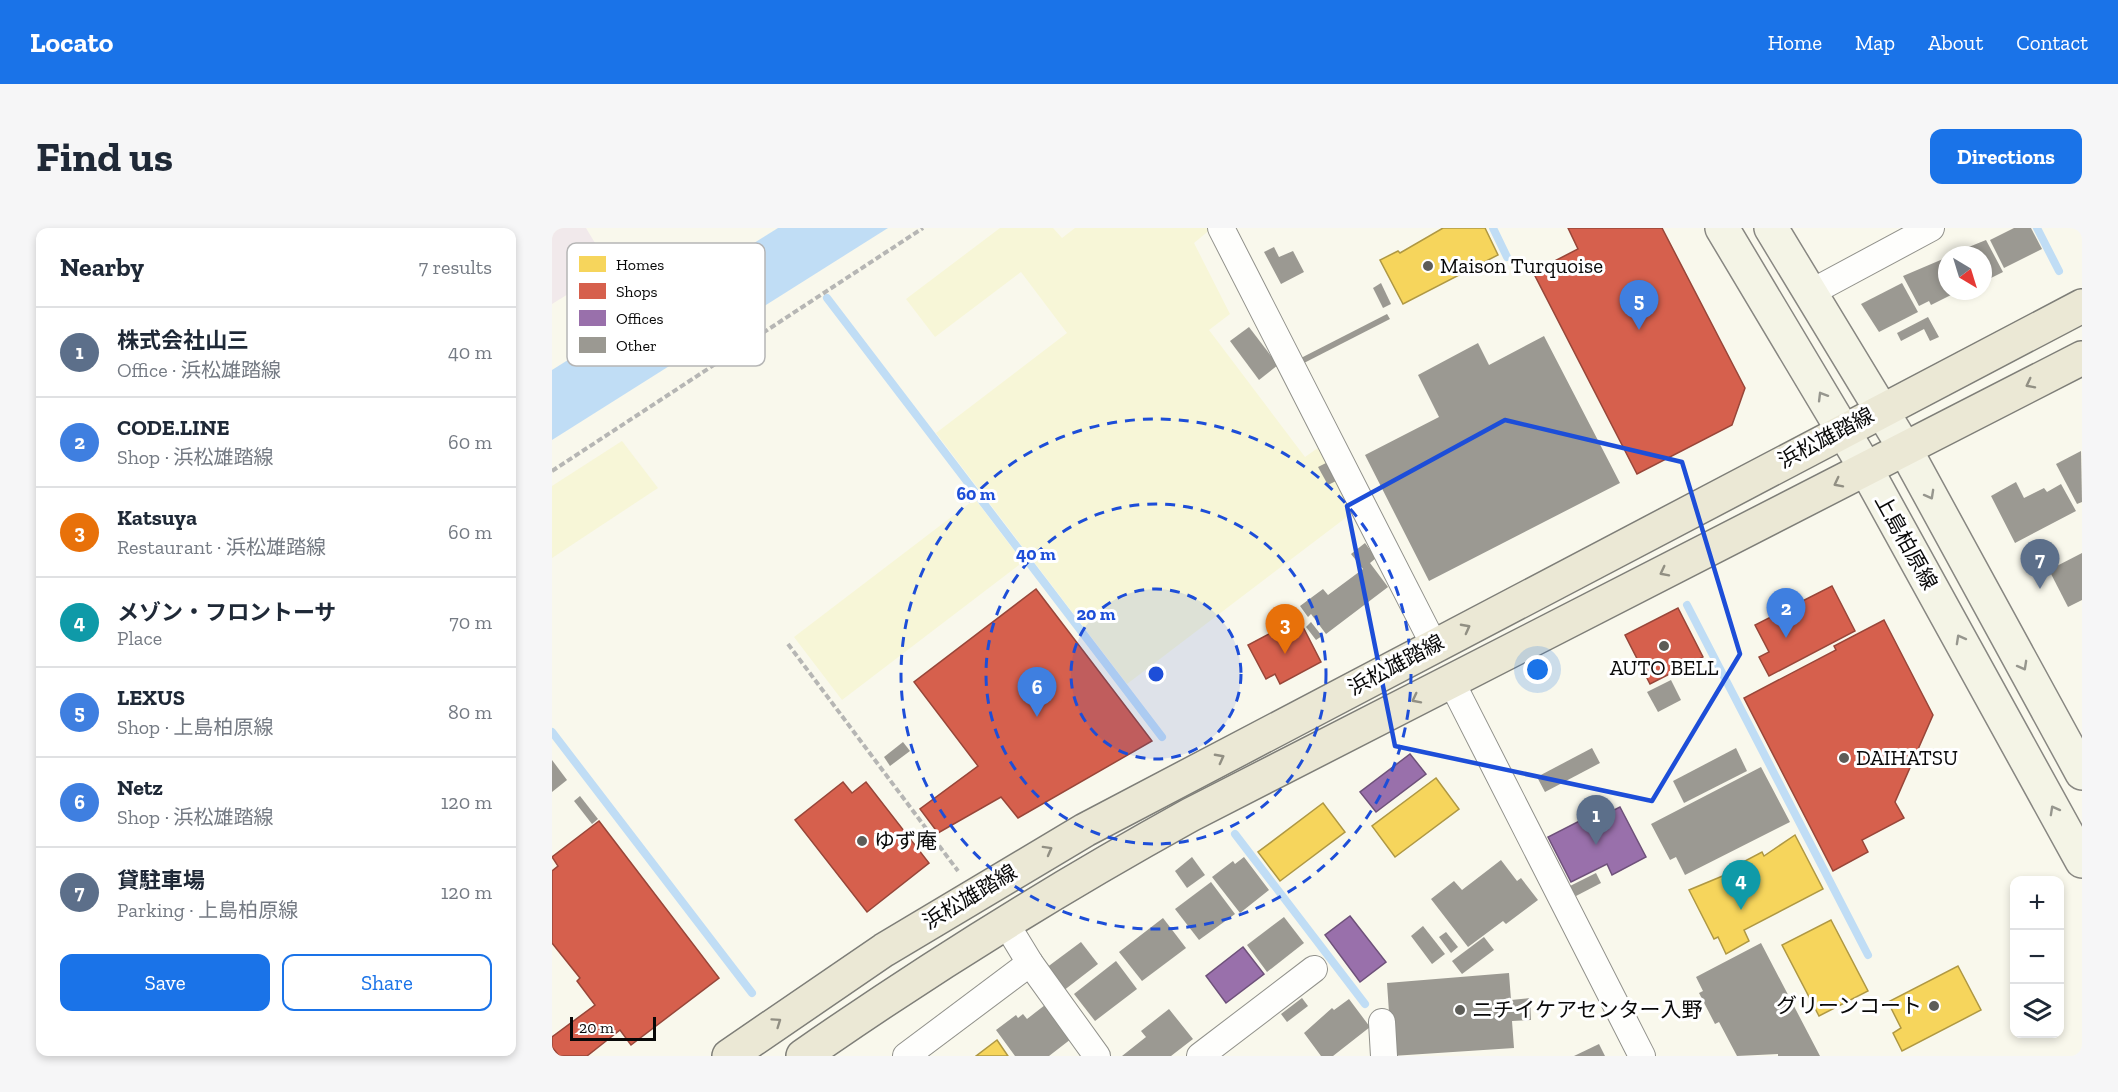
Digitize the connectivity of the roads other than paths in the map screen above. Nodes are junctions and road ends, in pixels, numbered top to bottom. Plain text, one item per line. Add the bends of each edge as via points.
1 (1221, 228) edge
2 (1722, 228) edge
3 (1771, 228) edge
4 (1931, 228) edge
5 (1810, 293) junction
6 (2082, 306) edge
7 (2082, 358) edge
8 (1881, 410) junction
9 (1843, 430) junction
10 (1905, 449) junction
11 (1866, 469) junction
12 (1434, 645) junction
13 (1450, 681) junction
14 (2082, 773) edge
15 (2082, 861) edge
16 (1005, 922) junction
17 (1030, 963) junction
18 (1314, 969) dead end
19 (1382, 1022) dead end
20 (729, 1056) edge
21 (803, 1056) edge
22 (906, 1056) edge
23 (1097, 1056) edge
24 (1200, 1056) edge
25 (1384, 1056) edge
26 (1642, 1056) edge

1 - 12 street
9 -> 2 street, 上島柏原線
3 - 5 street, 上島柏原線
4 - 5 street
5 - 8 street, 上島柏原線
6 - 8 main road, 浜松雄踏線
7 -> 10 main road, 浜松雄踏線
8 - 9 main road, 浜松雄踏線
8 - 10 street, 上島柏原線
9 - 11 street, 上島柏原線
12 -> 9 main road, 浜松雄踏線
10 - 11 main road, 浜松雄踏線
10 -> 14 street, 上島柏原線
11 -> 13 main road, 浜松雄踏線
15 -> 11 street, 上島柏原線
20 -> 12 main road, 浜松雄踏線 via 884,950 973,895 1106,818
13 -> 16 main road, 浜松雄踏線 via 1190,815
13 - 26 street
16 - 17 street
16 - 21 main road, 浜松雄踏線
17 - 22 street
17 - 23 street
18 - 24 street
19 - 25 street

